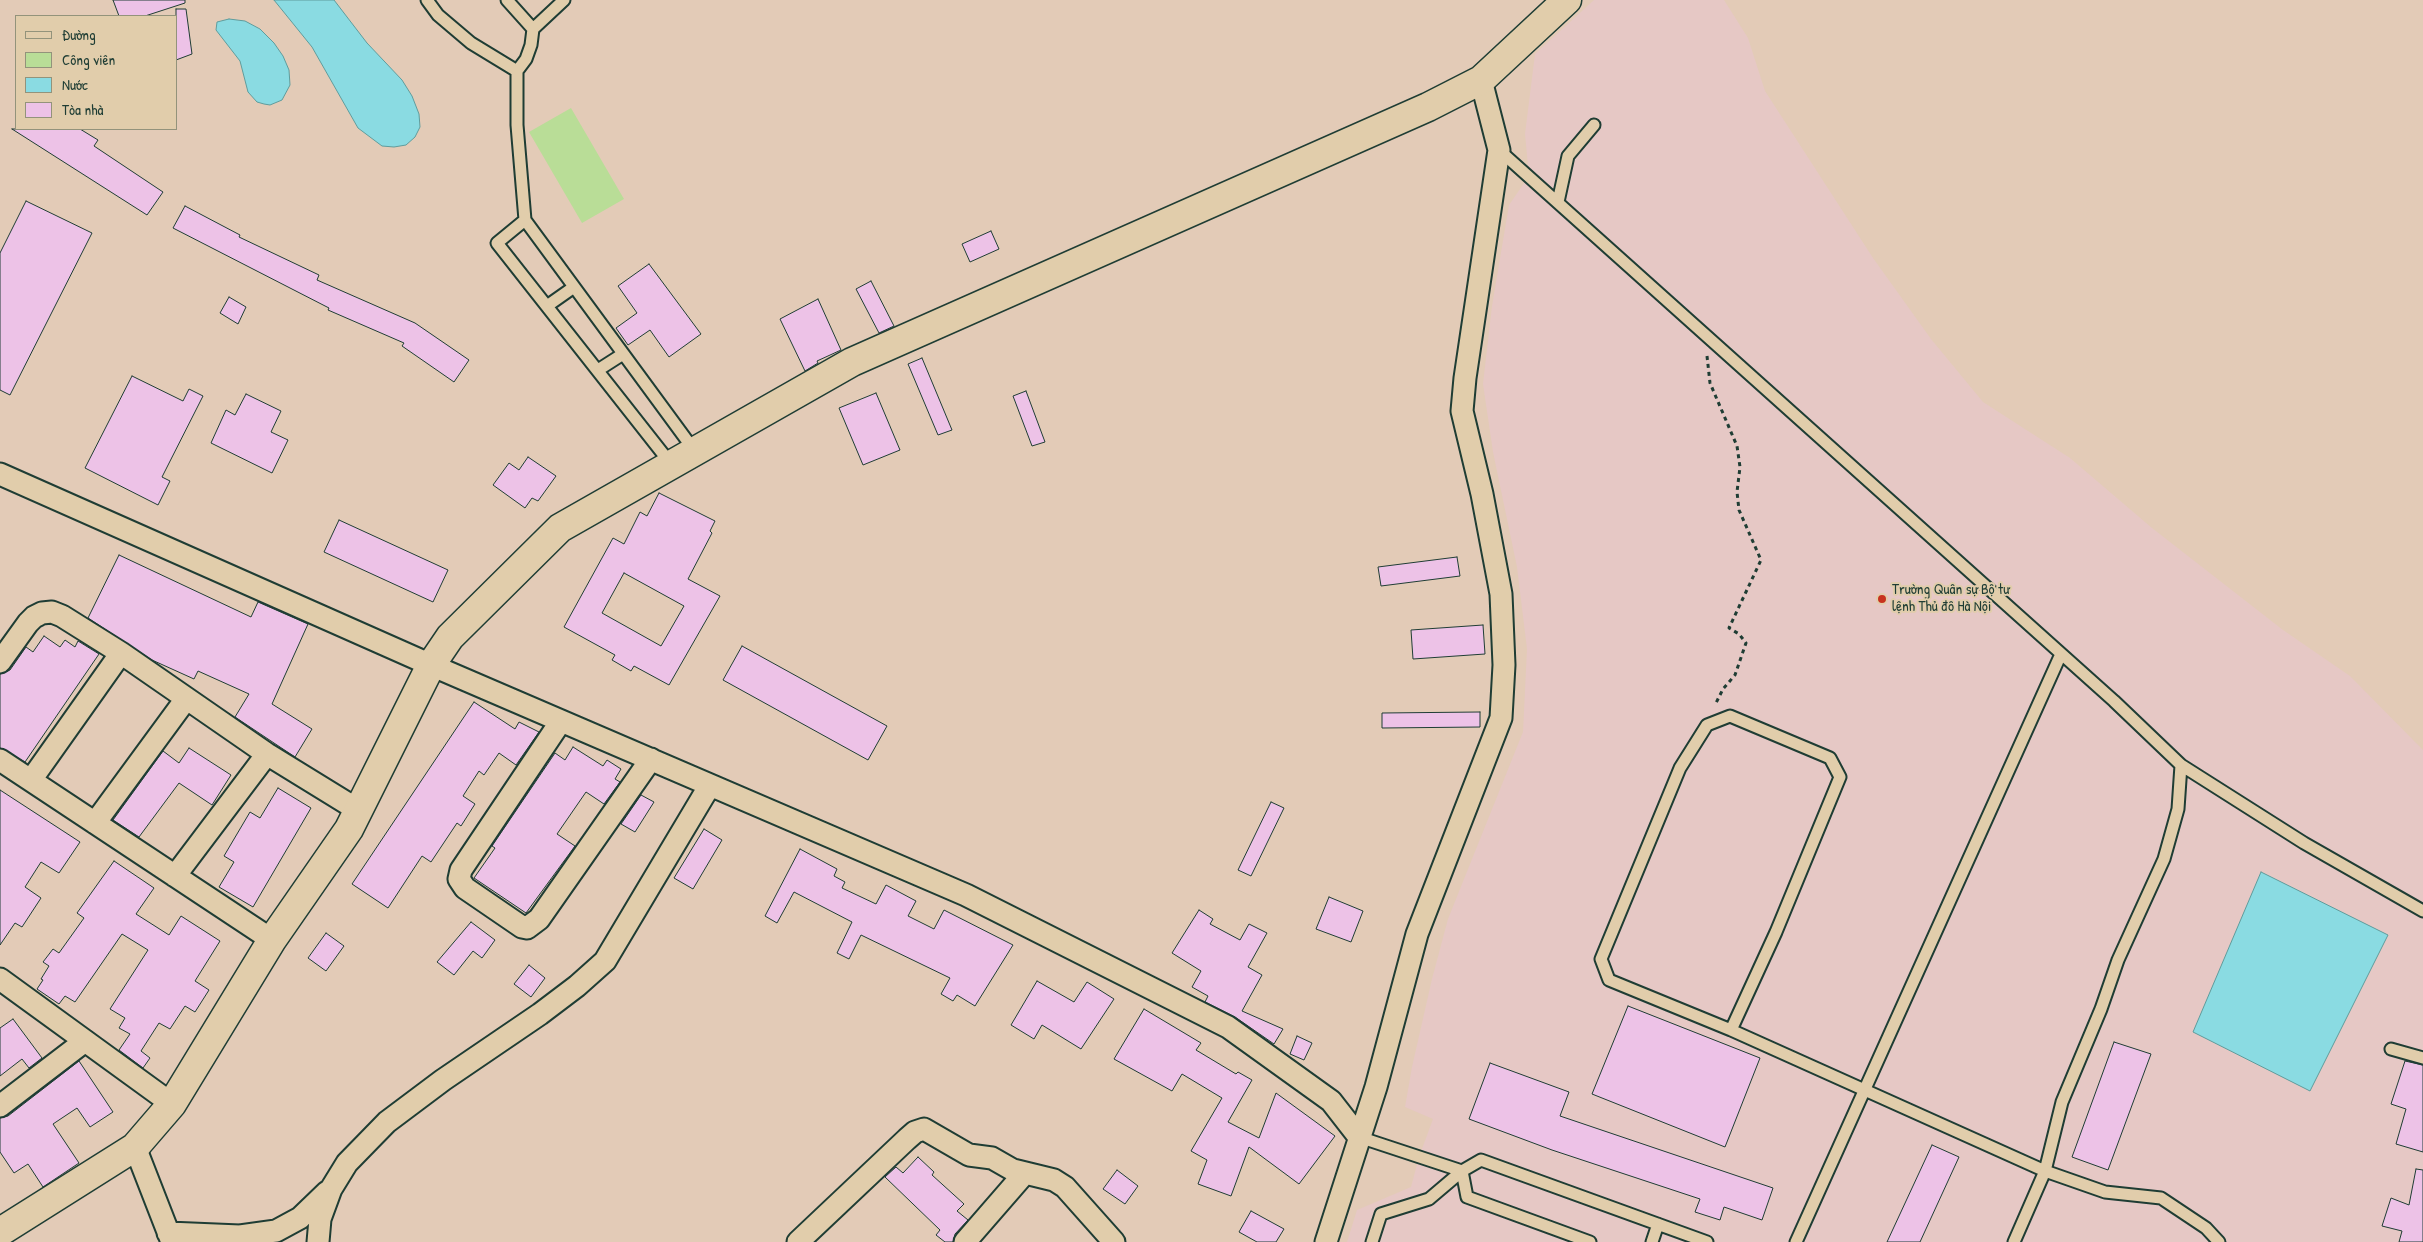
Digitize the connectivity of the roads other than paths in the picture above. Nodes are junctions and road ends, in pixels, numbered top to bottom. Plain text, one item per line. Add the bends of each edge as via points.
1 (427, 0) edge
2 (507, 0) edge
3 (564, 0) edge
4 (1567, 0) edge
5 (533, 29) junction
6 (517, 70) junction
7 (1481, 80) junction
8 (1594, 125) dead end
9 (1499, 150) junction
10 (1558, 202) junction
11 (525, 220) junction
12 (574, 287) junction
13 (547, 306) junction
14 (623, 354) junction
15 (598, 370) junction
16 (694, 450) junction
17 (671, 464) junction
18 (0, 474) edge
19 (121, 654) junction
20 (2061, 654) junction
21 (0, 662) edge
22 (431, 665) junction
23 (186, 699) junction
24 (561, 720) junction
25 (267, 754) junction
26 (651, 759) junction
27 (0, 760) edge
28 (2181, 765) junction
29 (31, 780) junction
30 (710, 785) junction
31 (358, 810) junction
32 (95, 823) junction
33 (175, 876) junction
34 (2423, 911) edge
35 (272, 940) junction
36 (0, 979) edge
37 (1731, 1030) junction
38 (85, 1041) junction
39 (2391, 1049) dead end
40 (2423, 1058) edge
41 (1866, 1091) junction
42 (172, 1104) junction
43 (0, 1106) edge
44 (1360, 1137) junction
45 (135, 1147) junction
46 (1462, 1171) junction
47 (2045, 1171) junction
48 (1024, 1174) junction
49 (331, 1189) junction
50 (1658, 1224) junction
51 (0, 1232) edge
52 (170, 1238) edge
53 (318, 1242) edge
54 (798, 1242) edge
55 (965, 1242) edge
56 (1114, 1242) edge
57 (1326, 1242) edge
58 (1372, 1242) edge
59 (1590, 1242) edge
60 (1652, 1242) edge
61 (1707, 1242) edge
62 (1796, 1242) edge
63 (2014, 1242) edge
64 (2219, 1242) edge

1 - 6 lane via 438,15 471,43
2 - 5 lane
3 - 5 lane
4 - 7 street
5 - 6 lane via 526,59
6 - 11 lane via 517,125
7 - 9 street
7 - 16 street via 852,362
8 - 10 lane via 1568,156
9 - 10 lane
9 - 44 street via 1464,378 1462,411 1501,594 1502,718 1417,934
10 - 20 lane
11 - 12 lane
11 - 13 lane via 498,243
12 - 13 lane
12 - 14 lane
13 - 15 lane
14 - 15 lane
14 - 16 lane
15 - 17 lane
16 - 17 street
17 - 22 street via 560,528 450,638
18 - 22 street
19 - 21 street via 62,616 42,612 28,623
19 - 23 street
19 - 29 street
20 - 28 lane
20 - 41 lane
22 - 24 street
22 - 31 street
23 - 25 street
23 - 32 street
24 - 26 street
24 - 26 street via 461,870 459,879 464,888 522,927 527,928 539,919
25 - 31 street
25 - 33 street
26 - 30 street
27 - 29 street
28 - 34 lane via 2304,843
28 - 47 lane via 2178,809 2164,859 2118,960 2102,1009 2062,1102
29 - 32 street
30 - 44 street via 966,895 1228,1027 1331,1101
30 - 49 street via 605,961 540,1014 387,1122 347,1162
31 - 35 street via 349,829
32 - 33 street
33 - 35 street
35 - 42 street
36 - 38 street
37 - 37 lane via 1609,980 1601,959 1680,768 1707,725 1730,716 1830,758 1840,776 1776,932
37 - 41 lane
38 - 42 street
38 - 43 street
39 - 40 lane
41 - 47 lane
41 - 62 lane
42 - 45 street
44 - 46 lane
44 - 57 street
45 - 51 street
45 - 52 street
46 - 50 lane via 1481,1160
46 - 58 lane via 1429,1199 1380,1214
46 - 59 lane via 1466,1197
47 - 63 lane
47 - 64 lane via 2106,1192 2161,1198 2206,1228
48 - 54 street via 992,1158 960,1151 924,1129 915,1132
48 - 55 street
48 - 56 street via 1054,1180 1065,1187
49 - 52 street via 300,1218 276,1232
49 - 53 street via 320,1218
50 - 60 lane
50 - 61 lane

